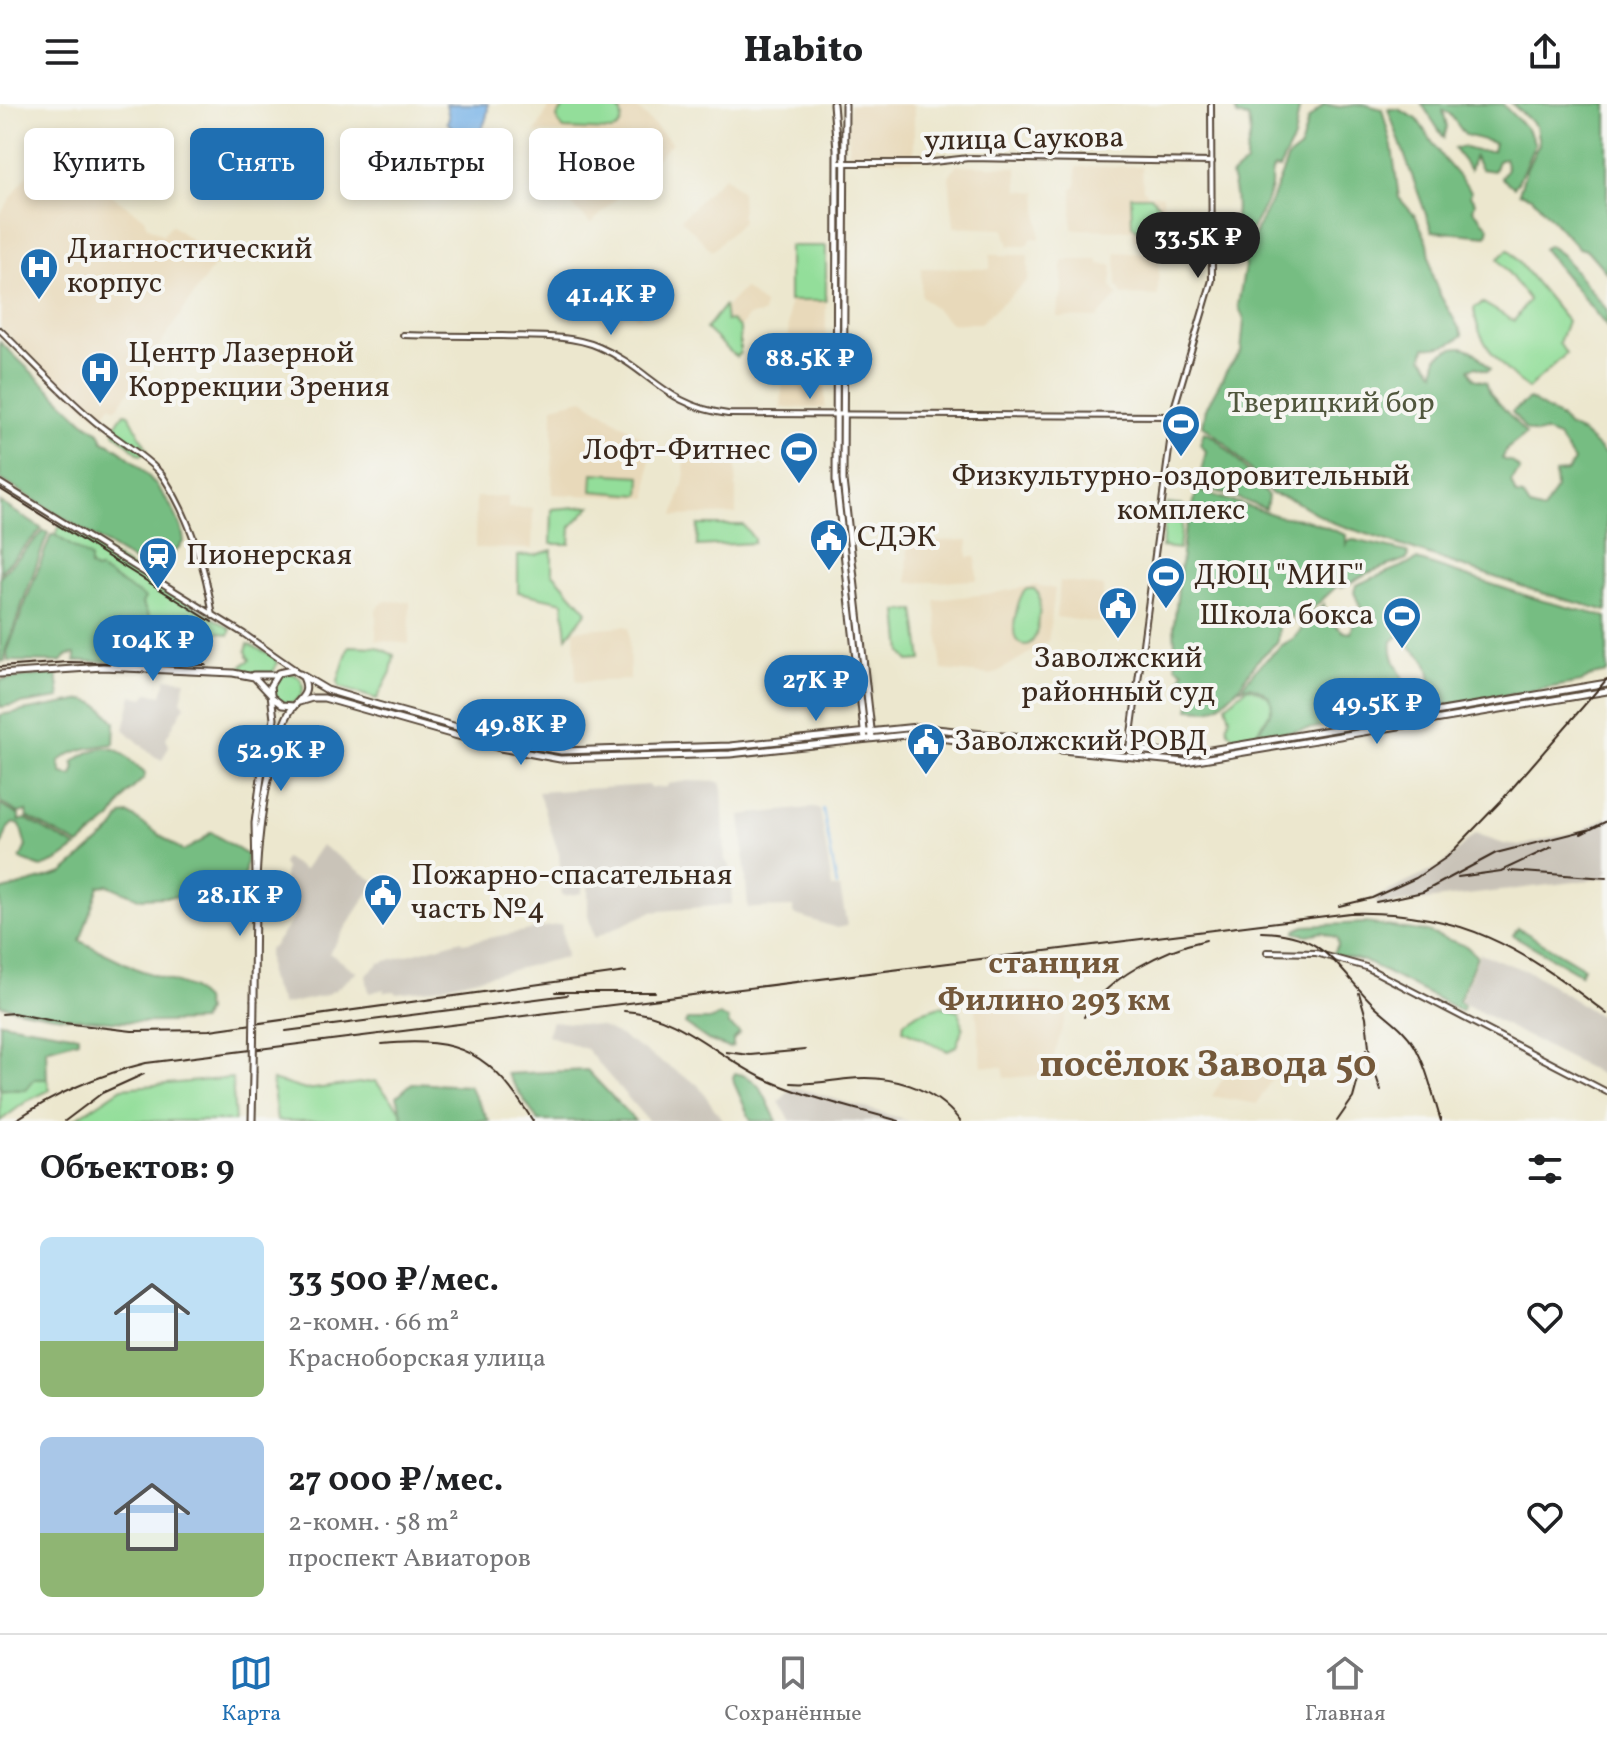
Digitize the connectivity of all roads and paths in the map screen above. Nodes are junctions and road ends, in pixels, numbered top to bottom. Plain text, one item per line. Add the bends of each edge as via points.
1 (833, 104) edge
2 (845, 104) edge
3 (1211, 104) edge
4 (836, 130) junction
5 (844, 131) junction
6 (1212, 162) junction
7 (840, 163) junction
8 (0, 330) edge
9 (403, 335) dead end
10 (839, 415) junction
11 (1173, 416) junction
12 (0, 483) edge
13 (213, 616) junction
14 (275, 654) junction
15 (0, 674) edge
16 (244, 674) junction
17 (276, 674) junction
18 (300, 674) junction
19 (1607, 683) edge
20 (1607, 691) edge
21 (271, 695) junction
22 (298, 703) junction
23 (868, 731) junction
24 (869, 739) junction
25 (1129, 753) junction
26 (256, 876) junction
27 (1267, 952) dead end
28 (1607, 1092) edge
29 (252, 1121) edge

1 - 4 main road
2 - 5 main road
3 - 6 street
4 - 5 main road
4 - 7 main road
5 - 7 main road
6 - 7 street, улица Саукова via 969,158
6 - 11 street via 1212,280
7 - 10 main road
8 - 13 street via 163,476 199,556
9 - 10 street via 579,340 606,350 697,409 743,415
10 - 11 street
10 - 23 main road
11 - 25 street
12 - 13 street
13 - 14 street
14 - 17 street via 280,663
14 - 18 street
15 - 16 main road via 63,668
16 - 17 main road
16 - 21 main road via 257,679
17 - 18 main road
17 - 21 main road
18 - 22 main road via 306,690
18 - 23 main road via 327,690 374,704 561,751 730,746
19 - 25 main road via 1206,752
20 - 25 main road via 1185,762
21 - 22 main road via 282,705
21 - 26 main road via 273,722 255,829
22 - 24 main road via 324,698 500,748 560,759 723,754
22 - 26 main road via 287,715 273,760
23 - 24 main road
23 - 25 main road via 919,727
24 - 25 main road via 930,736
26 - 29 main road, bridge
27 - 28 street via 1316,953 1366,967

